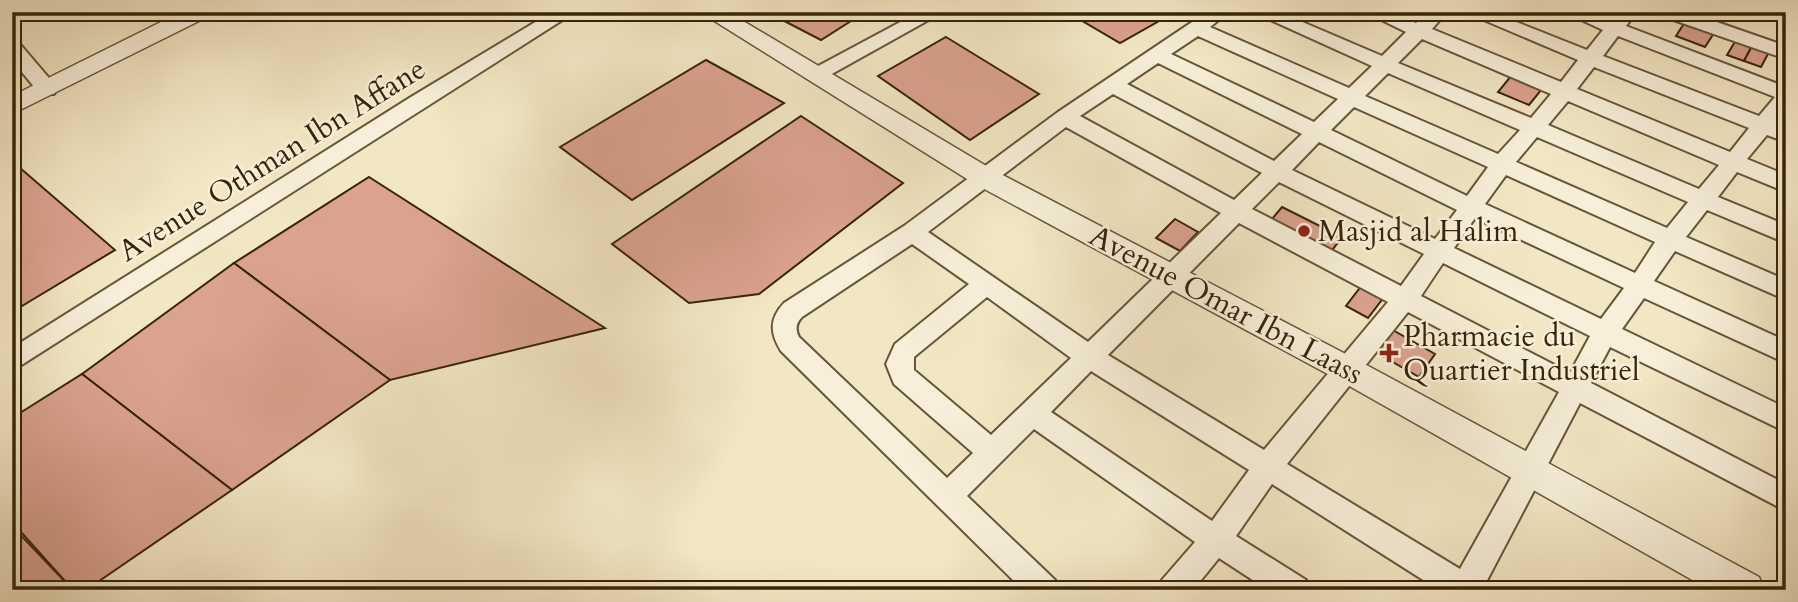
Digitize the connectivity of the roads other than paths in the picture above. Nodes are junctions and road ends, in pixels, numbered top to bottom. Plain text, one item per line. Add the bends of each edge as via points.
1 (199, 12) edge
2 (566, 12) edge
3 (711, 12) edge
4 (934, 12) edge
5 (1220, 12) edge
6 (1262, 12) edge
7 (1374, 12) edge
8 (1438, 12) edge
9 (1474, 12) edge
10 (1573, 12) edge
11 (1680, 14) edge
12 (1621, 20) edge
13 (1196, 28) junction
14 (1419, 31) junction
15 (12, 47) edge
16 (1786, 54) edge
17 (1158, 55) junction
18 (1591, 59) junction
19 (1384, 65) junction
20 (814, 76) junction
21 (1113, 85) junction
22 (47, 89) junction
23 (1565, 91) junction
24 (1786, 95) edge
25 (1350, 98) junction
26 (12, 106) edge
27 (1065, 117) junction
28 (1761, 126) junction
29 (1534, 129) junction
30 (1317, 131) junction
31 (1786, 135) edge
32 (1733, 162) junction
33 (1502, 165) junction
34 (1276, 172) junction
35 (984, 177) junction
36 (1786, 184) edge
37 (1704, 200) junction
38 (1471, 207) junction
39 (1236, 211) junction
40 (912, 232) junction
41 (1786, 235) edge
42 (1671, 240) junction
43 (1440, 251) junction
44 (1172, 276) junction
45 (986, 284) junction
46 (1640, 285) junction
47 (1786, 291) edge
48 (1405, 299) junction
49 (1605, 333) junction
50 (1786, 353) edge
51 (1090, 357) junction
52 (12, 361) edge
53 (1348, 370) junction
54 (1574, 387) junction
55 (1033, 414) junction
56 (1786, 421) edge
57 (991, 452) junction
58 (1269, 466) junction
59 (1529, 468) junction
60 (948, 496) junction
61 (1786, 498) edge
62 (1216, 540) junction
63 (1723, 585) edge
64 (1466, 589) edge
65 (1044, 590) edge
66 (1173, 590) edge
67 (1294, 590) edge

1 - 22 street
2 - 52 street, Avenue Othman Ibn Affane
3 - 20 street, Avenue Omar Ibn Laass
4 - 20 street
5 - 13 street
6 - 19 street
7 - 14 street
8 - 14 street
9 - 18 street
10 - 12 street
11 - 16 street
12 - 18 street
12 - 24 street
13 - 17 street
13 - 25 street
14 - 19 street
14 - 23 street
15 - 22 street
17 - 21 street
17 - 30 street
18 - 23 street
18 - 28 street
19 - 25 street
19 - 29 street
20 - 35 street, Avenue Omar Ibn Laass
21 - 27 street
21 - 34 street
22 - 26 street
23 - 29 street
23 - 32 street
24 - 28 street
25 - 30 street
25 - 33 street
27 - 35 street
27 - 39 street
28 - 31 street
28 - 32 street
29 - 33 street
29 - 37 street
30 - 34 street
30 - 38 street
32 - 36 street
32 - 37 street
33 - 38 street
33 - 42 street
34 - 39 street
34 - 43 street
35 - 40 street
35 - 44 street, Avenue Omar Ibn Laass
37 - 41 street
37 - 42 street
38 - 43 street
38 - 46 street
39 - 44 street
39 - 48 street
40 - 45 street
40 - 60 street via 793,310 783,334
42 - 46 street
42 - 47 street
43 - 48 street
43 - 49 street
44 - 51 street
44 - 53 street, Avenue Omar Ibn Laass
45 - 51 street
45 - 57 street via 904,351 899,364 903,376
46 - 49 street
46 - 50 street
48 - 53 street
48 - 54 street
49 - 54 street
49 - 56 street
51 - 55 street
51 - 58 street
53 - 58 street
53 - 59 street, Avenue Omar Ibn Laass
54 - 59 street
54 - 61 street
55 - 57 street
55 - 62 street
57 - 60 street
58 - 62 street
58 - 64 street
59 - 63 street, Avenue Omar Ibn Laass
59 - 64 street
60 - 65 street
62 - 66 street
62 - 67 street

